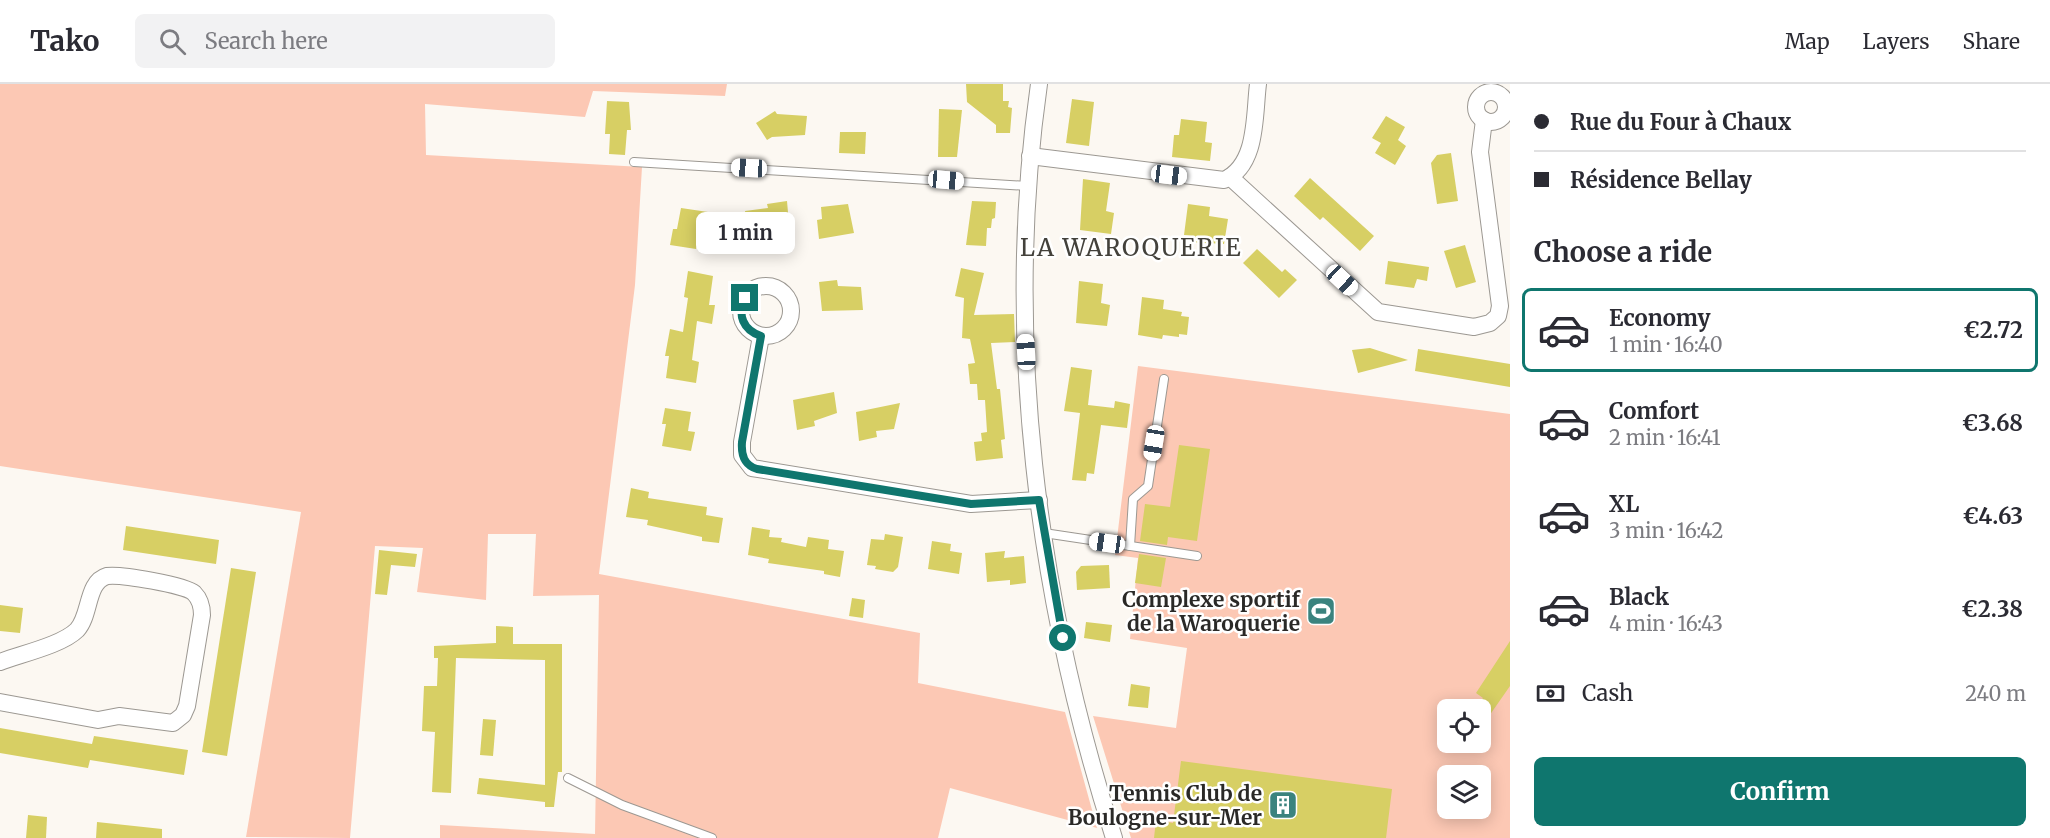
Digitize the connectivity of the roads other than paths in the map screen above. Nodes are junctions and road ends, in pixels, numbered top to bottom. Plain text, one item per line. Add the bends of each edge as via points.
1 (1039, 84) edge
2 (1258, 84) edge
3 (1484, 120) dead end
4 (1030, 156) junction
5 (634, 162) dead end
6 (1230, 177) junction
7 (1028, 186) junction
8 (761, 336) dead end
9 (1164, 379) dead end
10 (1039, 500) junction
11 (1044, 533) junction
12 (1130, 546) junction
13 (1197, 556) dead end
14 (0, 662) edge
15 (0, 702) edge
16 (568, 778) dead end
17 (712, 838) edge
18 (1114, 838) edge

1 - 4 street
2 - 6 street via 1248,155
3 - 6 street via 1480,152 1500,306 1498,316 1484,325 1474,327 1378,312
4 - 6 street via 1213,180
4 - 7 street
5 - 7 lane
7 - 10 street via 1026,336
8 - 10 street via 742,442 742,455 752,468 971,504
9 - 12 lane via 1148,486 1134,499
10 - 11 street
11 - 12 lane
11 - 18 street via 1080,718
12 - 13 lane
14 - 15 street via 72,634 85,618 95,586 102,577 183,588 195,593 201,604 187,706 173,723 119,716 98,720
16 - 17 lane via 622,805

